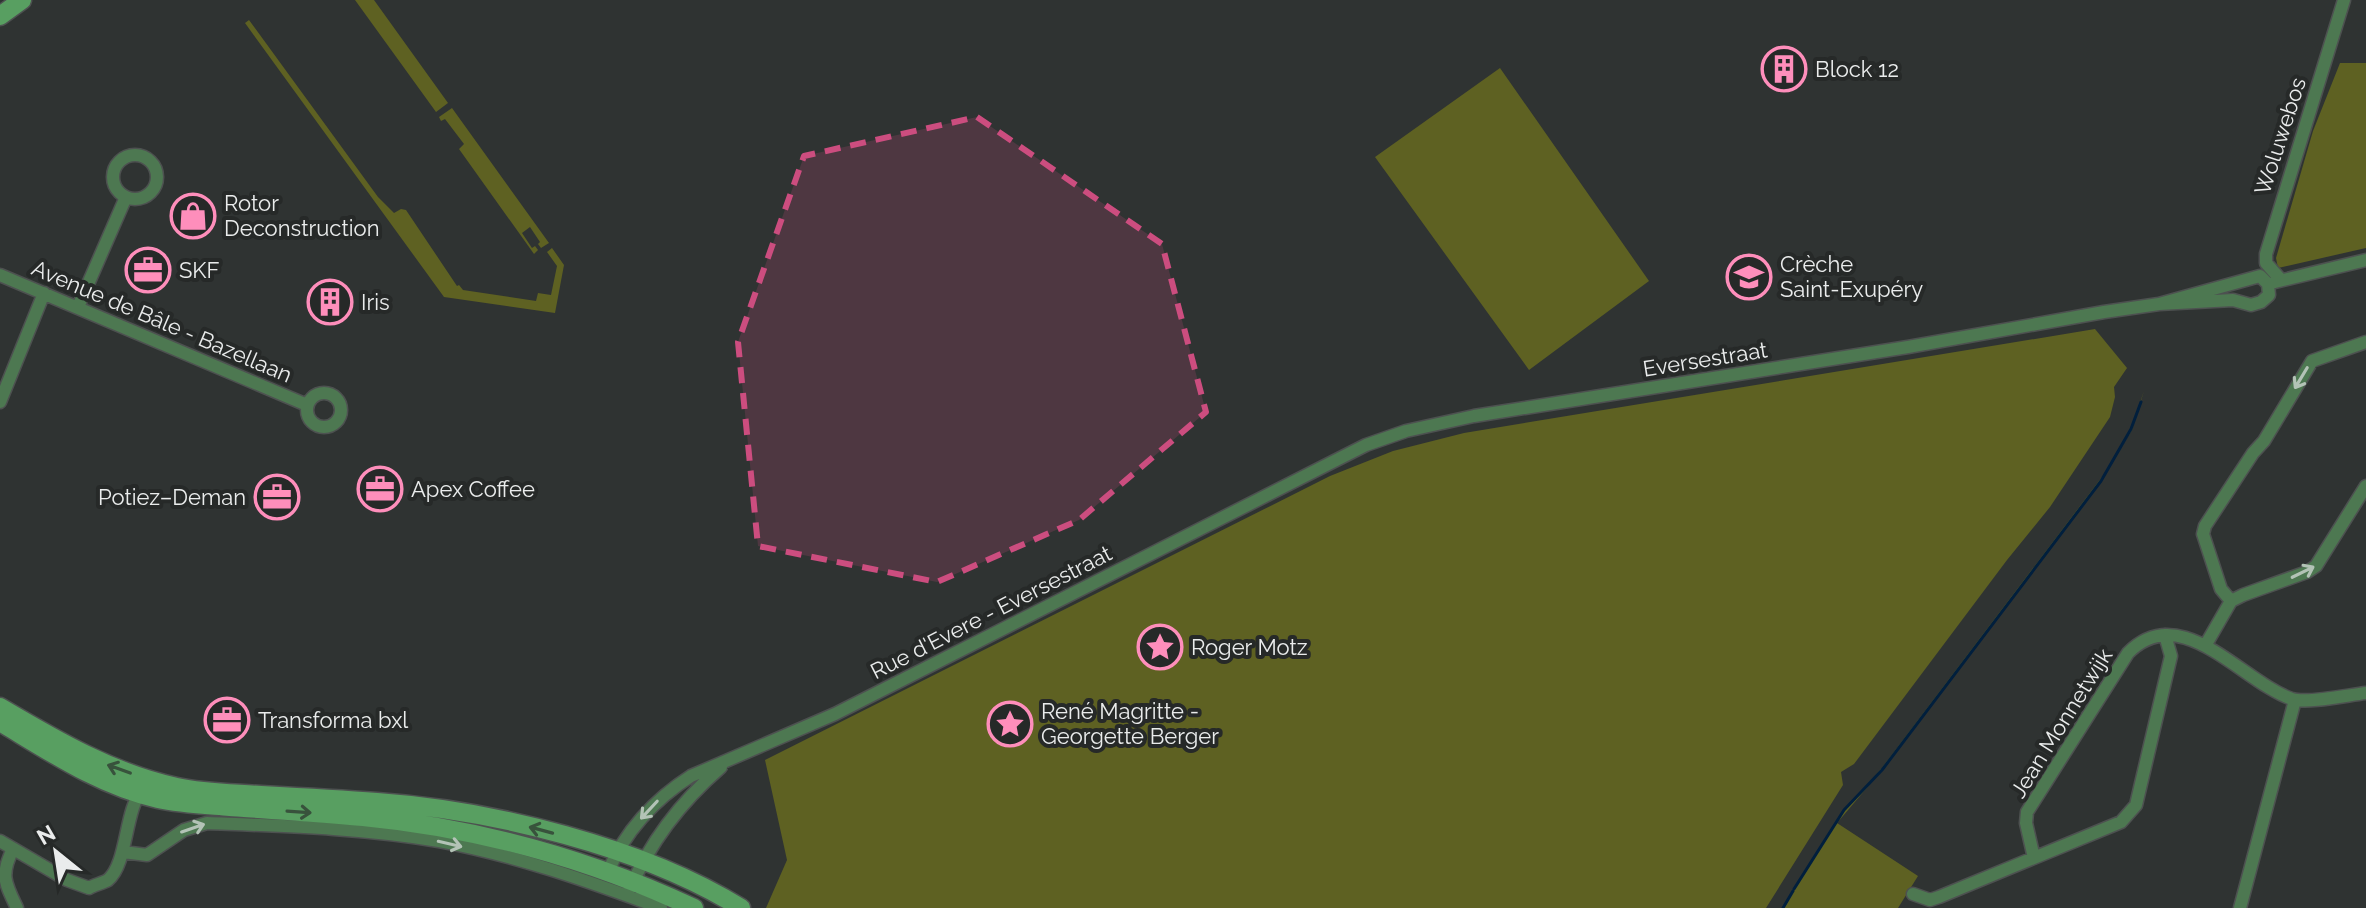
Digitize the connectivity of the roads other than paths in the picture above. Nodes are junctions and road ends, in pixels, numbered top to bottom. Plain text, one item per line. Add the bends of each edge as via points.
1 (22, 0) edge
2 (2344, 0) edge
3 (0, 16) edge
4 (126, 197) dead end
5 (2366, 260) edge
6 (0, 275) edge
7 (2270, 280) junction
8 (44, 293) junction
9 (2159, 304) junction
10 (78, 307) junction
11 (2366, 342) edge
12 (0, 402) edge
13 (307, 405) dead end
14 (2366, 486) edge
15 (1269, 492) joint
16 (2231, 601) junction
17 (2165, 635) junction
18 (2205, 646) junction
19 (2366, 693) edge
20 (2295, 700) junction
21 (0, 707) edge
22 (0, 722) edge
23 (728, 760) junction
24 (144, 786) junction
25 (0, 841) edge
26 (13, 849) junction
27 (123, 852) junction
28 (616, 853) junction
29 (2034, 858) junction
30 (643, 862) junction
31 (608, 872) junction
32 (630, 889) junction
33 (1913, 894) dead end
34 (17, 908) edge
35 (661, 908) edge
36 (694, 908) edge
37 (741, 908) edge
38 (2240, 908) edge

1 - 3 main road
2 - 7 street, Woluwebos via 2266,254
4 - 10 street
5 - 7 street, Eversestraat
6 - 8 street, Avenue de Bâle - Bazellaan
7 - 9 street, Eversestraat
7 - 9 street, Eversestraat via 2269,295 2251,305 2233,300
8 - 10 street, Avenue de Bâle - Bazellaan
8 - 12 street
9 - 15 street, Eversestraat via 1453,420 1366,445
10 - 13 street, Avenue de Bâle - Bazellaan
11 -> 16 street via 2312,361 2205,526 2221,589
16 -> 14 street via 2316,566
15 - 23 street, Rue d'Evere - Eversestraat via 835,714
16 - 18 street
17 - 18 street via 2184,636
17 - 29 street, Jean Monnetwijk via 2140,641 2128,653 2027,812
17 - 29 street via 2171,656 2136,805 2121,822
18 - 20 street
19 - 20 street
20 - 38 street
24 -> 21 main road
22 - 24 main road via 88,773
23 -> 28 street, Rue d'Evere - Eversestraat via 674,787
23 - 30 street, Rue d'Evere - Eversestraat via 677,812
24 - 27 street
28 -> 24 main road via 474,814 380,802
24 -> 31 main road via 159,800 420,824 528,846
25 - 26 street
26 - 27 street via 89,888 109,880
26 - 34 street via 4,874
27 -> 32 street via 147,855 184,830 207,823 365,832 440,842
28 - 30 main road
28 - 31 street, Rue d'Evere - Eversestraat
29 - 33 street via 1930,900
30 - 32 street, Rue d'Evere - Eversestraat
30 - 37 main road via 700,884
31 - 32 main road
32 - 35 street
32 - 36 main road

